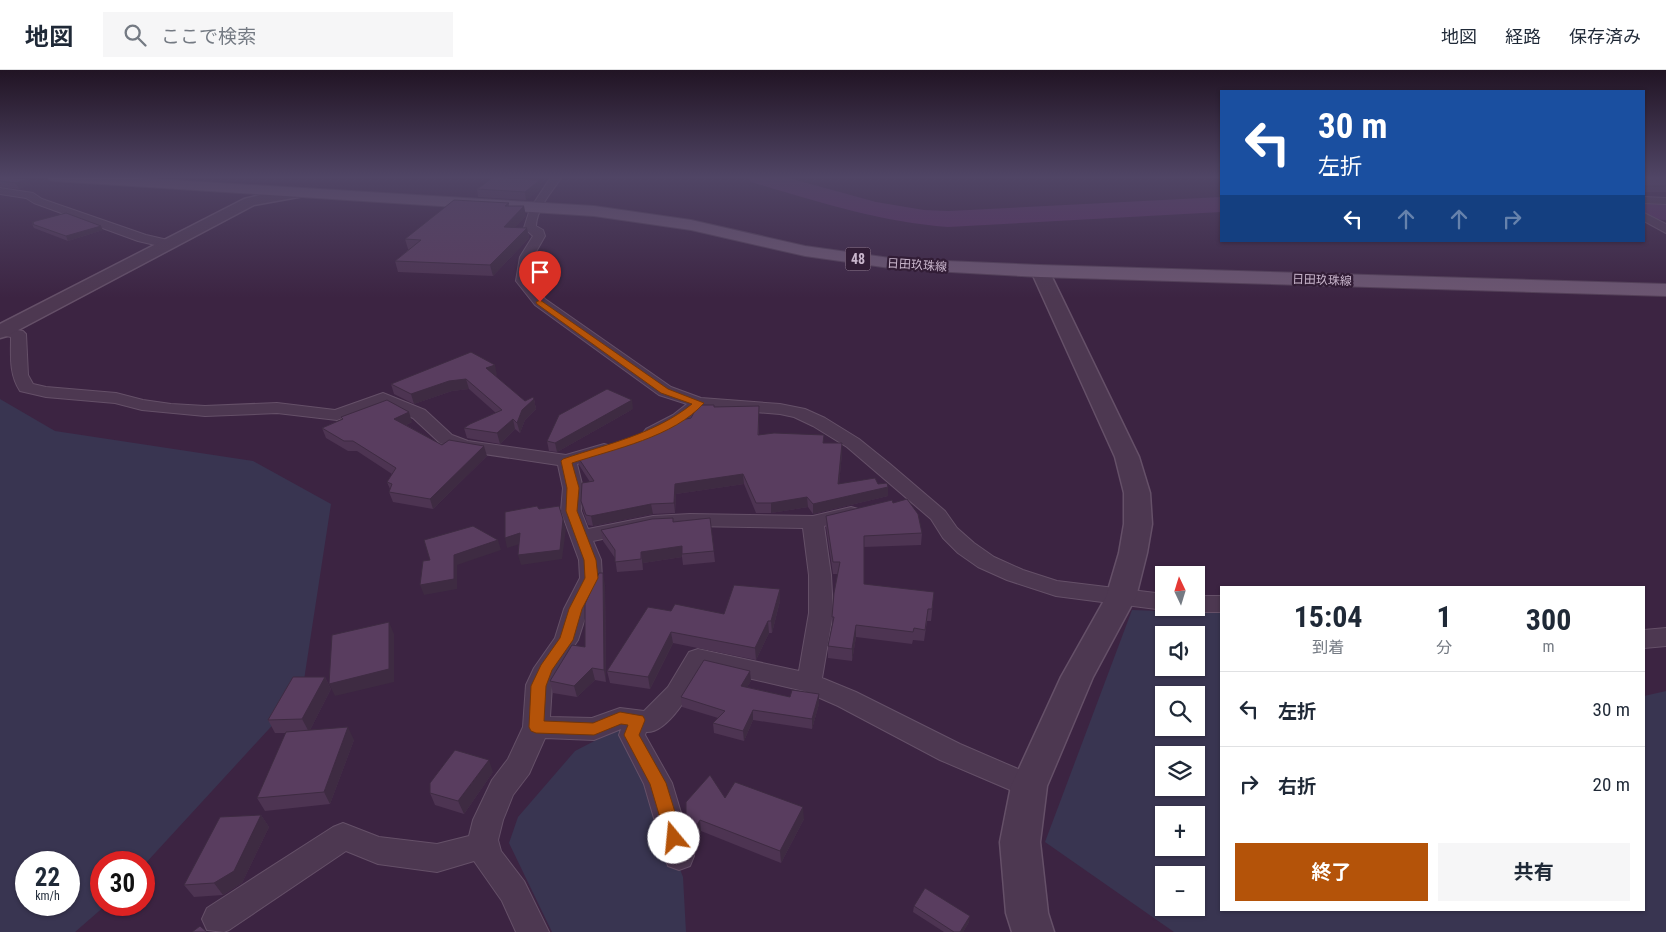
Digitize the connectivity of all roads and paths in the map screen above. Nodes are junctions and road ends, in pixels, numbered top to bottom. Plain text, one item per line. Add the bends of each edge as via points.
1 (86, 217) edge
2 (213, 217) edge
3 (532, 217) edge
4 (641, 217) edge
5 (1648, 219) edge
6 (1666, 229) edge
7 (168, 244) junction
8 (1040, 271) junction
9 (1666, 290) edge
10 (1, 331) edge
11 (699, 403) junction
12 (567, 461) junction
13 (918, 497) junction
14 (892, 503) edge
15 (866, 509) edge
16 (812, 522) junction
17 (581, 537) junction
18 (1121, 597) junction
19 (1155, 601) edge
20 (1205, 604) edge
21 (1220, 604) edge
22 (1666, 637) edge
23 (1645, 640) edge
24 (809, 684) junction
25 (637, 720) junction
26 (536, 727) junction
27 (1029, 786) junction
28 (484, 845) junction
29 (680, 856) dead end
30 (218, 919) dead end
31 (533, 932) edge
32 (1033, 932) edge

1 - 7 street
2 - 7 street
3 - 11 street via 530,228 539,233 539,240 524,264 523,282 528,290 540,302 665,391
4 - 8 main road, 日田玖珠線 / 48 via 862,260
5 - 6 street
7 - 10 street
8 - 9 main road, 日田玖珠線 / 48
8 - 18 street via 1127,457 1137,493 1136,534
10 - 12 street via 18,334 20,375 26,387 46,392 116,398 171,409 277,408 337,415 383,398 419,414 446,439 464,446
11 - 12 street via 679,419 630,441
11 - 13 street via 780,409 812,419 853,443
12 - 17 street via 573,488 571,511
13 - 14 street
13 - 18 street via 938,514 950,533 986,562 1056,588
15 - 16 street
16 - 17 street via 653,522
16 - 24 street via 820,576 820,613
17 - 26 street via 590,560 591,578 566,640 546,668 539,686
18 - 19 street
18 - 27 street via 1077,677
20 - 21 street
22 - 23 street
24 - 25 street via 698,658 677,694 650,722
24 - 27 street
25 - 26 street via 620,718 594,729
25 - 29 street via 632,735 658,783
26 - 28 street via 519,766 502,788 488,820
27 - 32 street via 1020,842 1027,913
28 - 30 street via 437,858 378,850 343,836
28 - 31 street via 488,858 513,890

